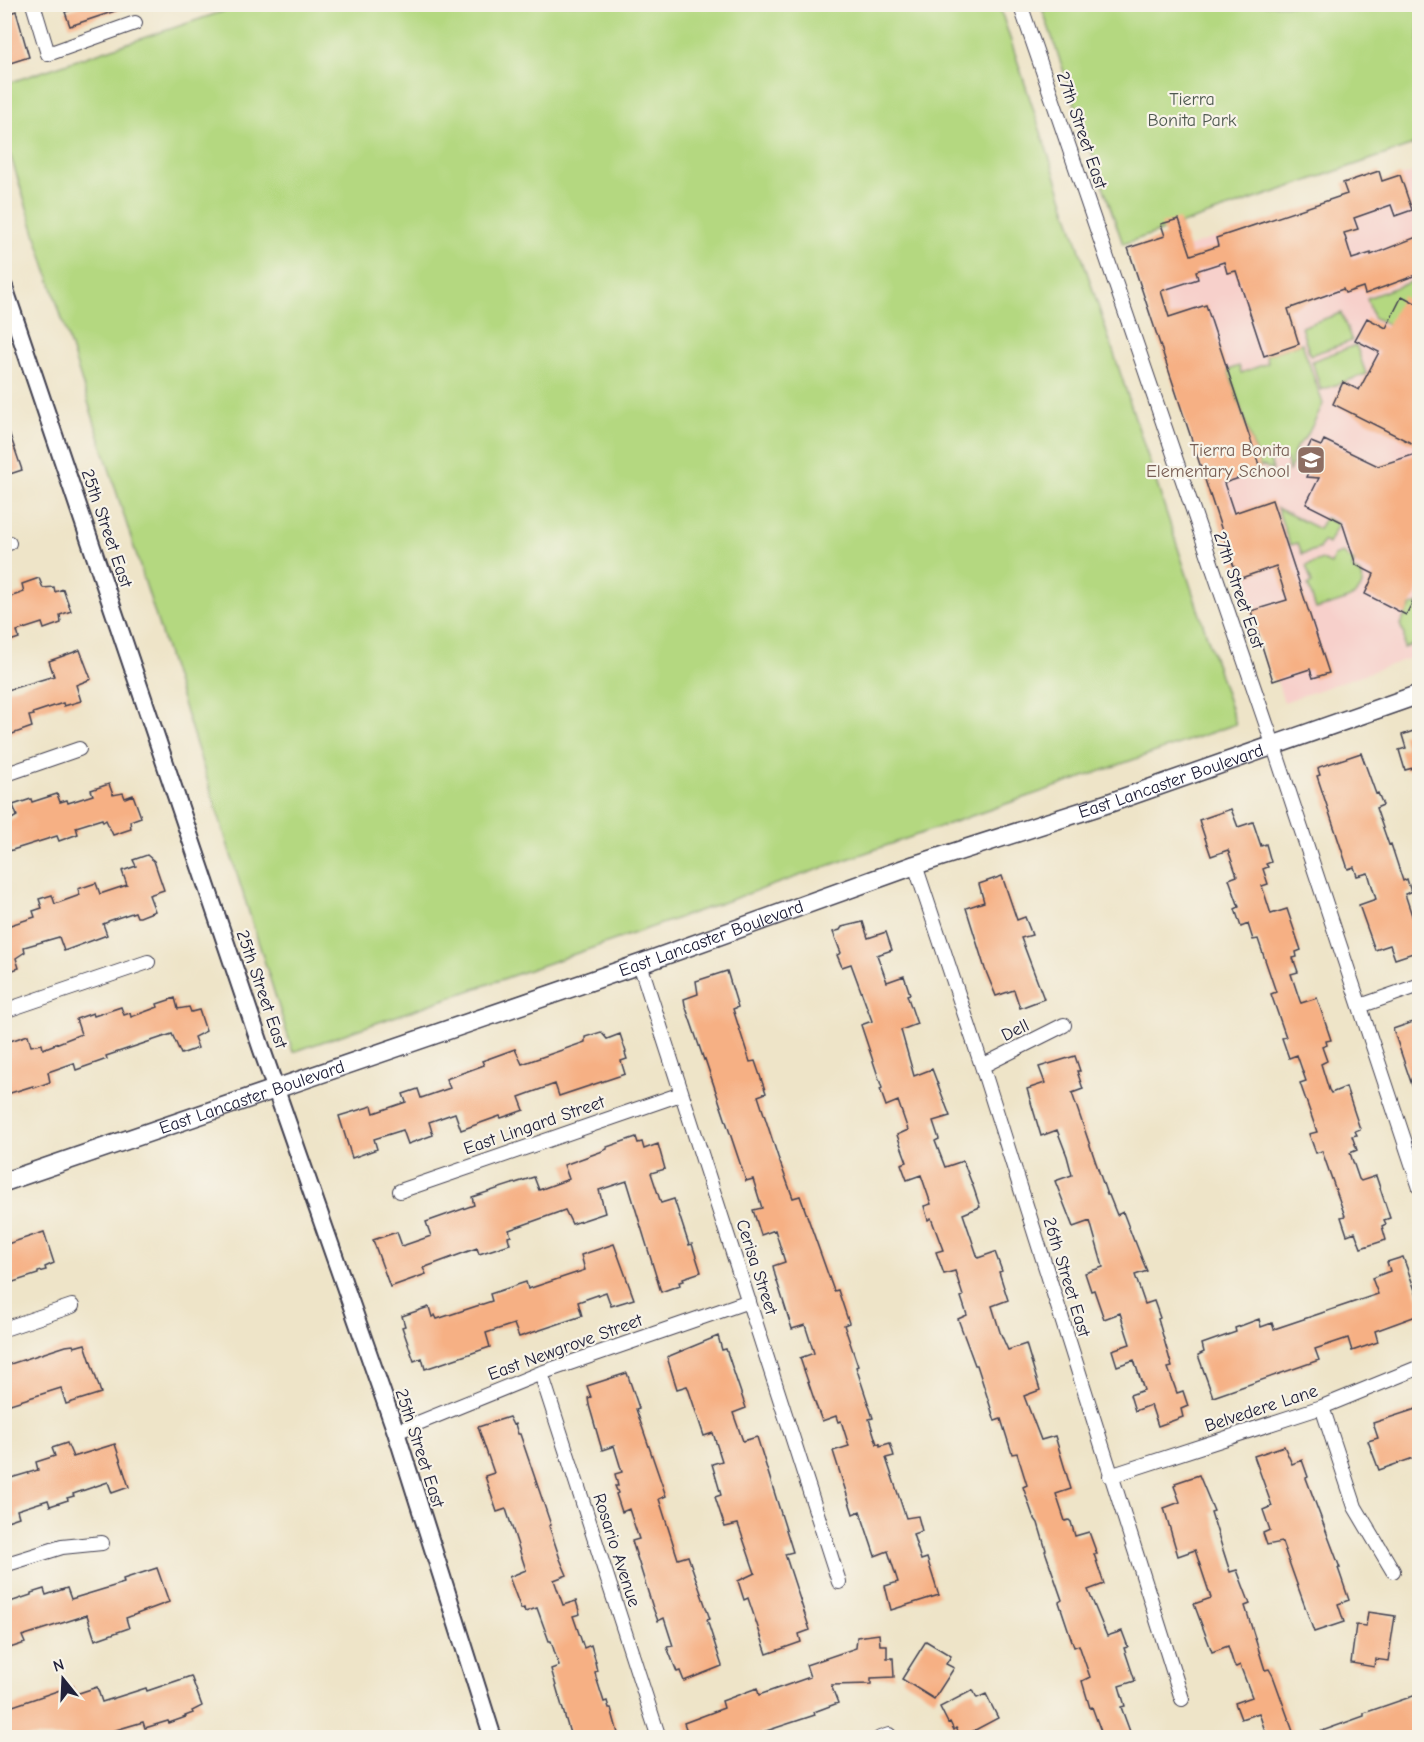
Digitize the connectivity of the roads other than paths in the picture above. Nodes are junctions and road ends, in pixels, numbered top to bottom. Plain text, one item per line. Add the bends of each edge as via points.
1 (33, 4) edge
2 (1020, 4) edge
3 (135, 23) dead end
4 (4, 287) edge
5 (1419, 694) edge
6 (1273, 744) junction
7 (79, 749) dead end
8 (4, 775) edge
9 (915, 865) junction
10 (148, 963) dead end
11 (640, 964) junction
12 (1419, 985) edge
13 (1360, 1006) junction
14 (4, 1011) edge
15 (1064, 1025) dead end
16 (982, 1066) junction
17 (276, 1089) junction
18 (681, 1094) junction
19 (4, 1182) edge
20 (1419, 1188) edge
21 (400, 1191) dead end
22 (749, 1301) junction
23 (72, 1306) dead end
24 (4, 1329) edge
25 (1419, 1366) edge
26 (540, 1373) junction
27 (1322, 1407) junction
28 (396, 1432) junction
29 (1110, 1476) junction
30 (102, 1543) dead end
31 (4, 1566) edge
32 (1393, 1571) dead end
33 (839, 1582) dead end
34 (1182, 1699) dead end
35 (493, 1737) edge
36 (659, 1737) edge

1 - 3 street via 48,54
2 - 6 street, 27th Street East
4 - 17 street, 25th Street East
5 - 6 main road, East Lancaster Boulevard
6 - 9 main road, East Lancaster Boulevard via 1109,803
6 - 13 street, 27th Street East
7 - 8 street
9 - 11 main road, East Lancaster Boulevard
9 - 16 street, 26th Street East
10 - 14 street
11 - 17 main road, East Lancaster Boulevard
11 - 18 street, Cerisa Street
12 - 13 street
13 - 20 street, 27th Street East
15 - 16 street, Dell
16 - 29 street, 26th Street East
17 - 19 main road, East Lancaster Boulevard
17 - 28 street, 25th Street East
18 - 21 street, East Lingard Street
18 - 22 street, Cerisa Street
22 - 26 street, East Newgrove Street
22 - 33 street, Cerisa Street
23 - 24 street
25 - 27 street, Belvedere Lane
26 - 28 street, East Newgrove Street
26 - 36 street, Rosario Avenue
27 - 29 street, Belvedere Lane
27 - 32 street via 1355,1507
28 - 35 street, 25th Street East
29 - 34 street, 26th Street East
30 - 31 street via 62,1547

